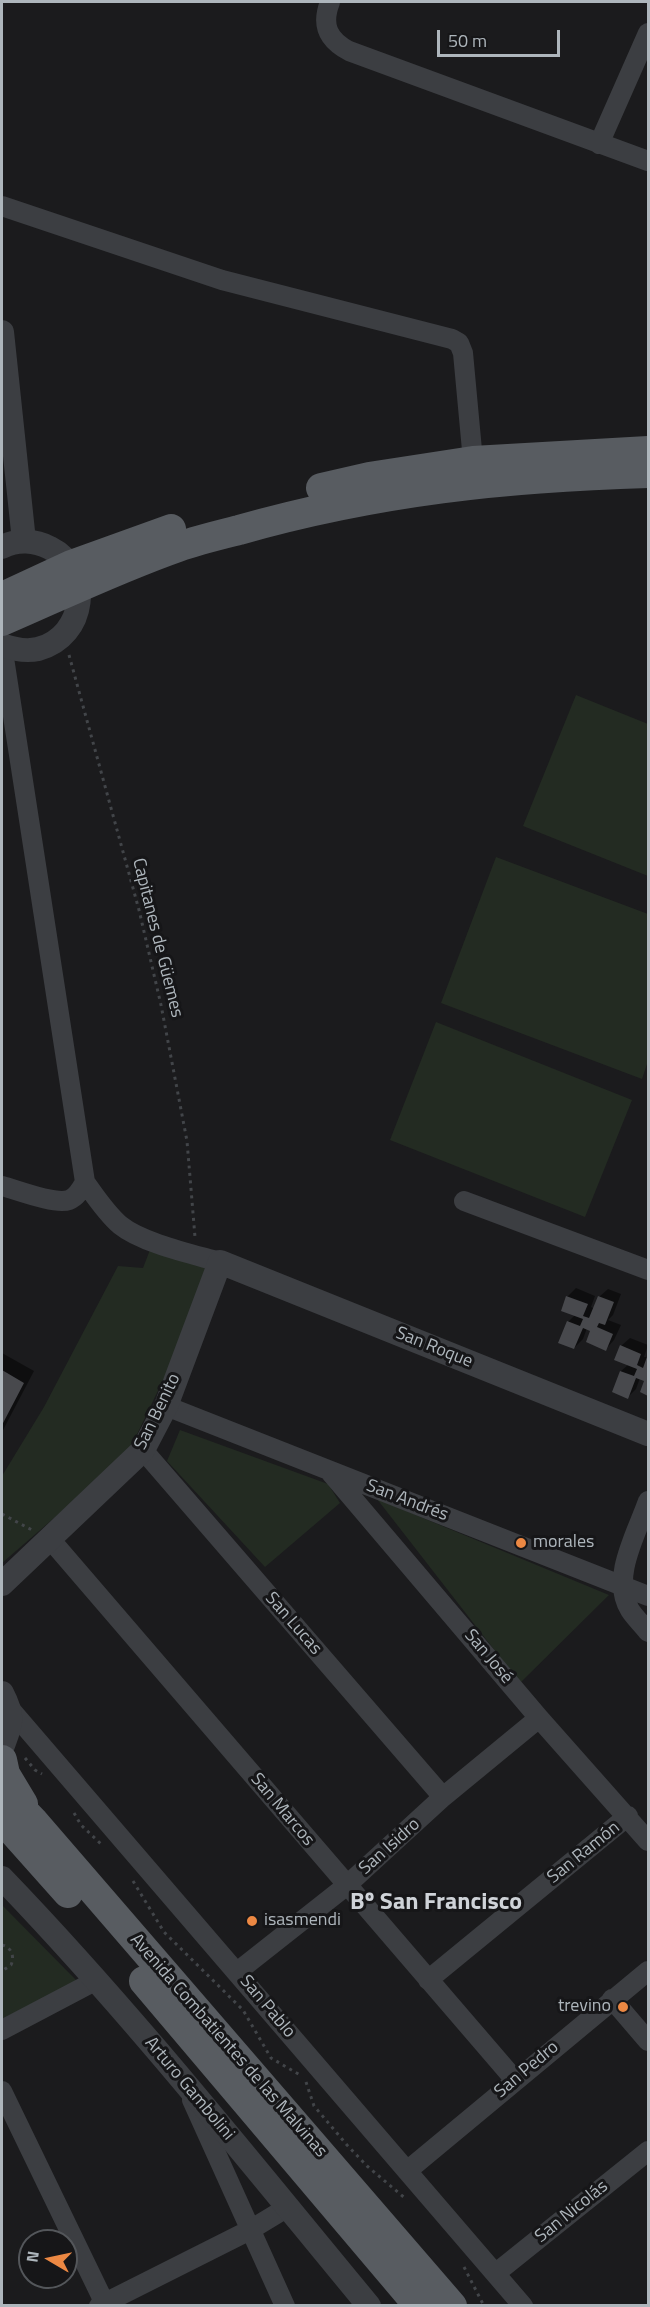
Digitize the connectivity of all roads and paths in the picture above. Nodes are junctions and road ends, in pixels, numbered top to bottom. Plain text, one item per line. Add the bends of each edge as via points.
1 (330, 2) edge
2 (648, 33) edge
3 (599, 144) junction
4 (648, 162) edge
5 (2, 206) edge
6 (2, 332) edge
7 (648, 452) edge
8 (473, 461) junction
9 (648, 473) edge
10 (13, 544) edge
11 (75, 576) junction
12 (2, 597) edge
13 (2, 621) edge
14 (67, 631) junction
15 (2, 645) edge
16 (84, 1182) junction
17 (2, 1186) edge
18 (464, 1201) dead end
19 (195, 1245) dead end
20 (220, 1262) junction
21 (648, 1270) edge
22 (165, 1406) junction
23 (648, 1434) edge
24 (143, 1450) junction
25 (329, 1471) junction
26 (648, 1502) edge
27 (2, 1514) edge
28 (50, 1539) junction
29 (2, 1584) edge
30 (623, 1586) junction
31 (648, 1596) edge
32 (648, 1632) edge
33 (6, 1702) edge
34 (539, 1718) junction
35 (2, 1750) edge
36 (50, 1779) dead end
37 (2, 1789) edge
38 (443, 1797) junction
39 (71, 1807) dead end
40 (628, 1816) junction
41 (2, 1819) edge
42 (20, 1831) edge
43 (648, 1841) edge
44 (104, 1847) dead end
45 (2, 1878) edge
46 (131, 1879) dead end
47 (346, 1886) junction
48 (2, 1945) edge
49 (2, 1971) edge
50 (648, 1971) edge
51 (237, 1972) junction
52 (428, 1980) junction
53 (95, 1981) junction
54 (612, 2000) junction
55 (2, 2031) edge
56 (648, 2042) edge
57 (515, 2080) junction
58 (184, 2081) junction
59 (2, 2091) edge
60 (648, 2151) edge
61 (407, 2171) junction
62 (407, 2200) dead end
63 (288, 2207) junction
64 (250, 2230) junction
65 (460, 2261) dead end
66 (496, 2273) junction
67 (103, 2305) edge
68 (285, 2306) edge
69 (369, 2306) edge
70 (418, 2306) edge
71 (452, 2306) edge
72 (484, 2306) edge
73 (523, 2306) edge

1 - 3 street via 328,34 338,45
2 - 3 street
3 - 4 street
5 - 8 street via 222,280 452,339 459,343 463,353
6 - 10 street
7 - 8 main road
8 - 11 main road via 369,477 246,507 168,530
9 - 11 main road via 495,480 364,499
10 - 11 street via 42,543 58,552
11 - 12 main road
11 - 13 main road
11 - 14 street via 80,602
14 - 15 street via 54,643 37,650
14 - 19 path, Capitanes de Güemes via 67,647 161,1005 187,1141
15 - 16 street
16 - 17 street via 78,1194 57,1201
16 - 20 street via 122,1227 153,1242
18 - 21 street
20 - 22 street, San Benito
20 - 23 street, San Roque
22 - 24 street, San Benito
22 - 25 street, San Andrés
24 - 28 street, San Benito
24 - 38 street, San Lucas
25 - 30 street, San Andrés
25 - 34 street, San José
26 - 30 street via 624,1568
27 - 28 path
28 - 29 street, San Benito
28 - 47 street, San Marcos
30 - 31 street, San Andrés
30 - 32 street via 630,1610
33 - 35 street via 10,1728
33 - 51 street, San Pablo
34 - 38 street, San Isidro
34 - 40 street, San José
35 - 36 path via 15,1747 35,1770
35 - 42 main road
37 - 42 main road, Avenida Combatientes de las Malvinas
38 - 47 street, San Isidro
39 - 44 path via 81,1825
40 - 43 street, San José
40 - 52 street, San Ramón
41 - 42 main road, Avenida Combatientes de las Malvinas
42 - 70 main road, Avenida Combatientes de las Malvinas
42 - 71 main road, Avenida Combatientes de las Malvinas
45 - 53 street, Arturo Gambolini
46 - 62 path via 164,1932 243,2010 271,2058 305,2080 314,2106 347,2145
47 - 51 street, San Isidro
47 - 52 street, San Marcos
48 - 49 path via 13,1956 11,1965
50 - 54 street, San Pedro
51 - 61 street, San Pablo
52 - 57 street, San Marcos
53 - 55 street
53 - 58 street, Arturo Gambolini
54 - 56 street
54 - 57 street, San Pedro
57 - 61 street, San Pedro
58 - 63 street, Arturo Gambolini
58 - 64 street
59 - 67 street
60 - 66 street, San Nicolás
61 - 66 street, San Pablo
63 - 64 street
63 - 69 street, Arturo Gambolini
64 - 67 street
64 - 68 street
65 - 72 path
66 - 73 street, San Pablo

